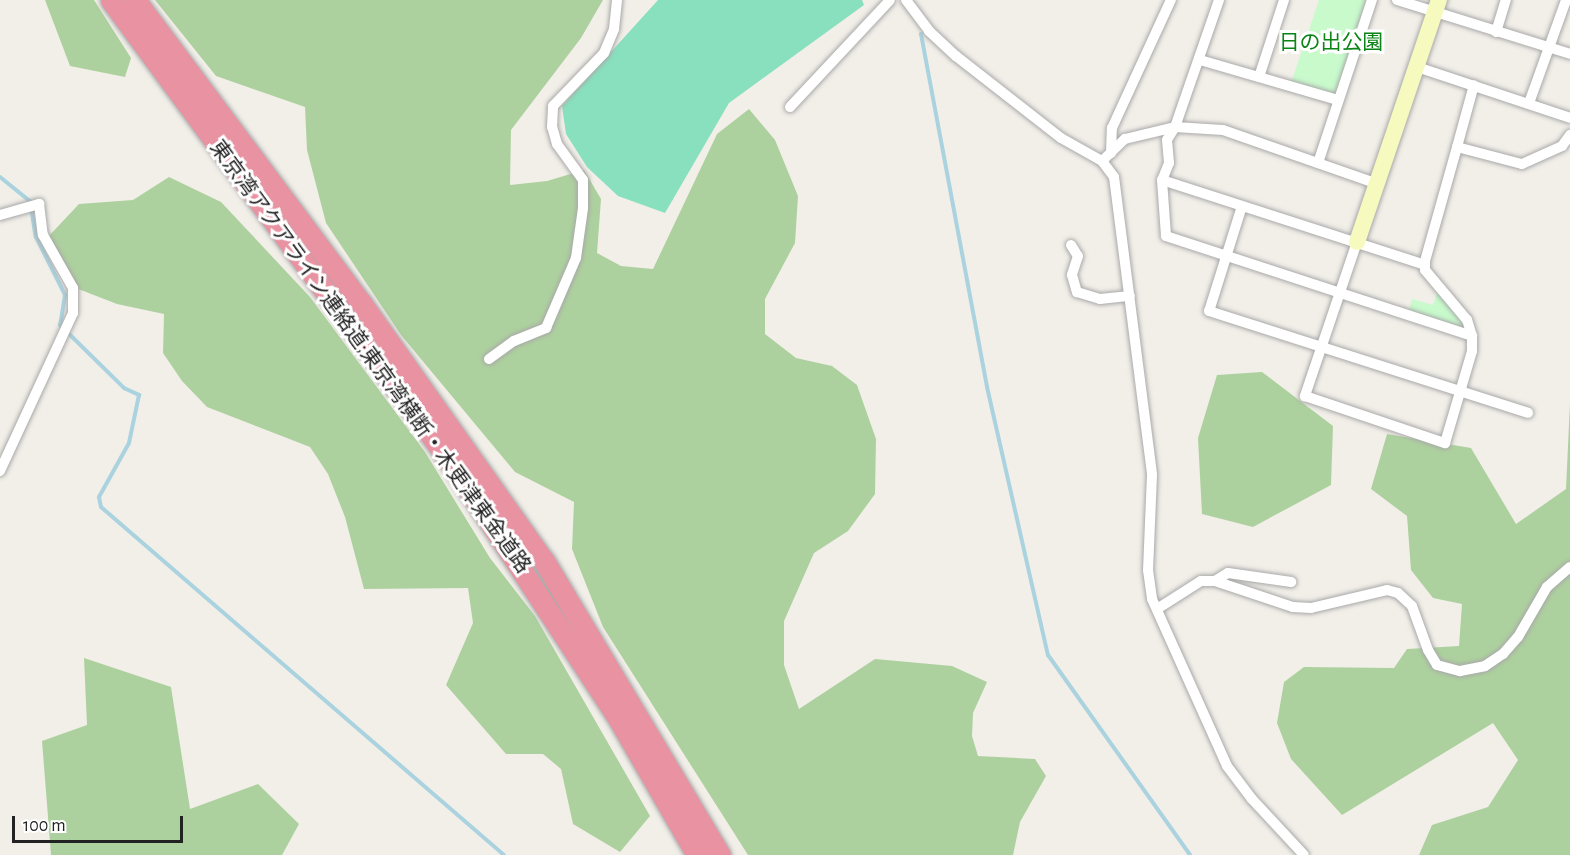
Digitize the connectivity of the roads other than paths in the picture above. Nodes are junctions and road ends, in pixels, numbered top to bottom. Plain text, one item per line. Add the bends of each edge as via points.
1 (111, 0) edge
2 (135, 0) edge
3 (617, 0) edge
4 (890, 0) edge
5 (906, 0) edge
6 (1170, 0) edge
7 (1219, 0) edge
8 (1284, 0) edge
9 (1372, 0) edge
10 (1397, 0) edge
11 (1506, 0) edge
12 (1566, 0) edge
13 (1437, 6) edge
14 (1496, 32) junction
15 (1549, 48) junction
16 (1570, 54) edge
17 (1200, 60) junction
18 (1417, 67) junction
19 (1259, 77) junction
20 (1474, 86) junction
21 (1338, 100) junction
22 (1529, 104) junction
23 (790, 107) dead end
24 (1570, 118) edge
25 (1176, 127) junction
26 (1570, 135) edge
27 (1457, 147) junction
28 (1111, 153) junction
29 (1102, 161) junction
30 (1318, 163) junction
31 (1162, 180) junction
32 (1378, 184) junction
33 (1242, 206) junction
34 (0, 214) edge
35 (1357, 242) junction
36 (1071, 246) dead end
37 (1226, 257) junction
38 (1425, 265) junction
39 (1130, 296) junction
40 (1340, 296) junction
41 (1472, 336) junction
42 (1322, 347) junction
43 (489, 359) dead end
44 (1460, 392) junction
45 (1528, 413) dead end
46 (0, 469) edge
47 (1570, 567) edge
48 (1215, 581) junction
49 (1291, 582) dead end
50 (1158, 609) junction
51 (627, 713) junction
52 (696, 847) edge
53 (720, 855) edge
54 (734, 855) edge
55 (1304, 855) edge

1 - 51 highway, 東京湾アクアライン連絡道;東京湾横断・木更津東金道路 via 452,464
2 - 51 highway, 東京湾アクアライン連絡道;東京湾横断・木更津東金道路 via 544,561
3 - 43 street via 614,29 604,53 553,106 552,127 557,144 583,180 576,258 546,328 514,341 504,352
4 - 23 street
5 - 29 street via 929,31 956,56 1061,138
6 - 28 street via 1112,128
7 - 17 street
8 - 19 street
9 - 21 street
10 - 13 street
11 - 14 street
12 - 15 street
13 - 14 street
13 - 18 street
14 - 15 street
15 - 16 street
15 - 22 street
17 - 19 street
17 - 25 street
18 - 20 street
18 - 32 street
19 - 21 street
20 - 22 street
20 - 27 street
21 - 30 street
22 - 24 street
25 - 28 street via 1125,139
25 - 30 street via 1223,130
25 - 31 street via 1167,140 1169,163
26 - 27 street via 1562,146 1522,164
27 - 38 street
28 - 29 street
29 - 39 street via 1118,190
30 - 32 street
31 - 33 street
31 - 37 street via 1166,236
32 - 35 street
33 - 35 street
33 - 37 street
34 - 46 street via 39,204 43,234 73,288 73,313
35 - 38 street
35 - 40 street
36 - 39 street via 1078,256 1072,275 1077,291 1100,299
37 - 40 street
37 - 42 street via 1209,311
38 - 41 street via 1425,270 1467,320
39 - 50 street via 1152,475 1148,570 1152,599
40 - 41 street
40 - 42 street
41 - 44 street via 1472,351
42 - 44 street
42 - 44 street via 1305,396 1445,443
44 - 45 street
47 - 48 street via 1547,587 1518,637 1503,654 1485,666 1460,671 1437,664 1412,606 1398,593 1371,591 1322,606 1293,607
48 - 49 street via 1228,573
48 - 50 street via 1201,581
50 - 55 street via 1227,765 1252,799
51 - 52 highway, 東京湾アクアライン連絡道;東京湾横断・木更津東金道路
51 - 52 highway
51 - 54 highway
52 - 53 highway

